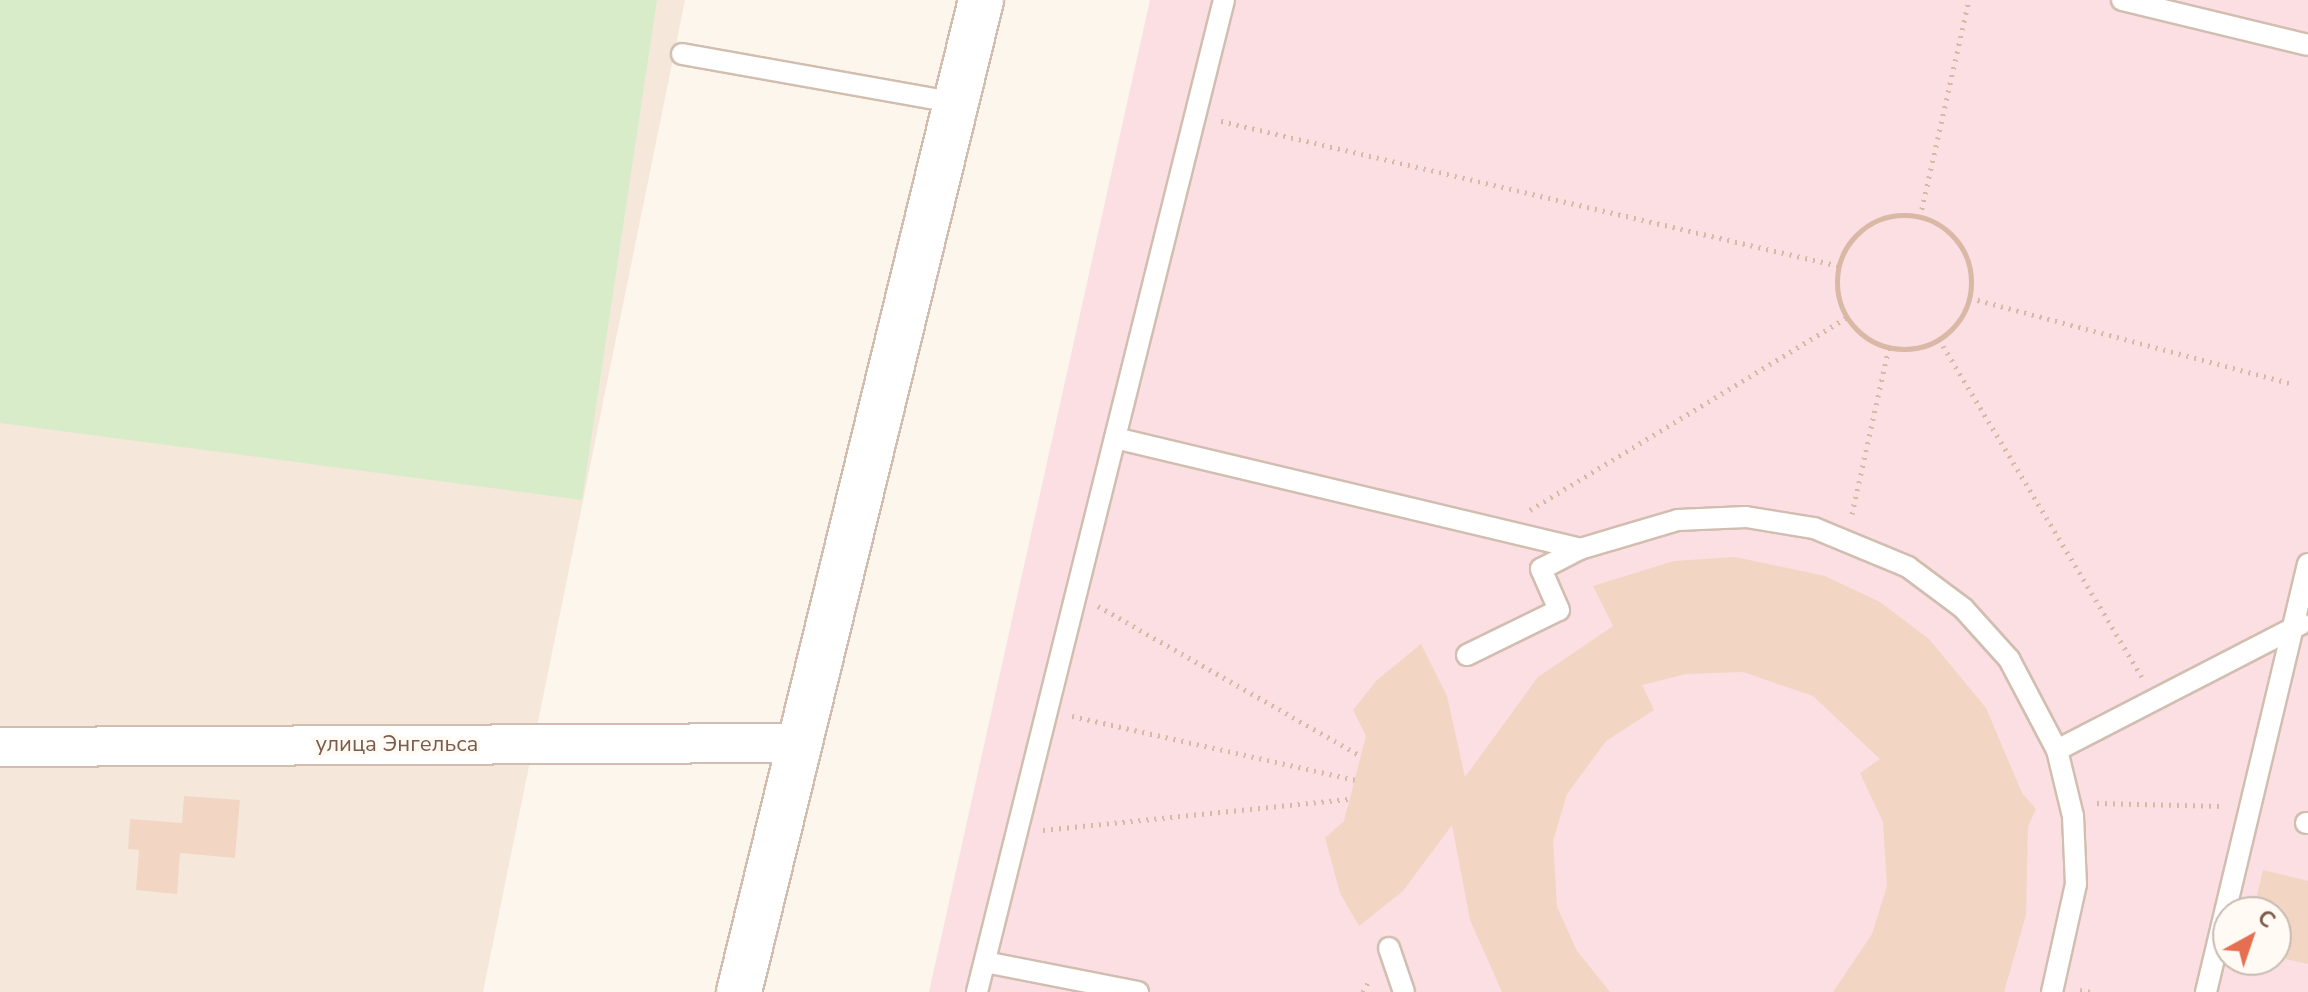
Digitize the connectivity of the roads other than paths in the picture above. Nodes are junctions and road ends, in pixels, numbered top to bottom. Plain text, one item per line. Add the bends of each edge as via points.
1 (981, 0) edge
2 (1224, 0) edge
3 (2122, 0) edge
4 (2308, 45) edge
5 (682, 54) dead end
6 (956, 103) junction
7 (1115, 438) junction
8 (1522, 535) junction
9 (1580, 549) junction
10 (2308, 564) edge
11 (1541, 569) junction
12 (2300, 624) edge
13 (1467, 655) dead end
14 (795, 743) junction
15 (0, 747) edge
16 (2057, 750) junction
17 (1389, 948) dead end
18 (985, 962) junction
19 (739, 992) edge
20 (977, 992) edge
21 (1138, 992) edge
22 (1404, 992) edge
23 (2052, 992) edge
24 (2206, 992) edge

1 - 6 main road
2 - 7 lane
3 - 4 lane
5 - 6 lane
6 - 14 main road
7 - 8 lane
7 - 18 lane
8 - 9 lane
8 - 11 lane
9 - 11 lane
9 - 16 lane via 1644,526 1712,517 1780,521 1846,538 1908,567 1963,608 2021,678
10 - 12 lane
11 - 13 lane via 1559,610
12 - 16 lane
12 - 24 lane
14 - 15 street, улица Энгельса
14 - 19 main road
16 - 23 lane via 2071,803 2076,884
17 - 22 lane
18 - 20 lane
18 - 21 lane

